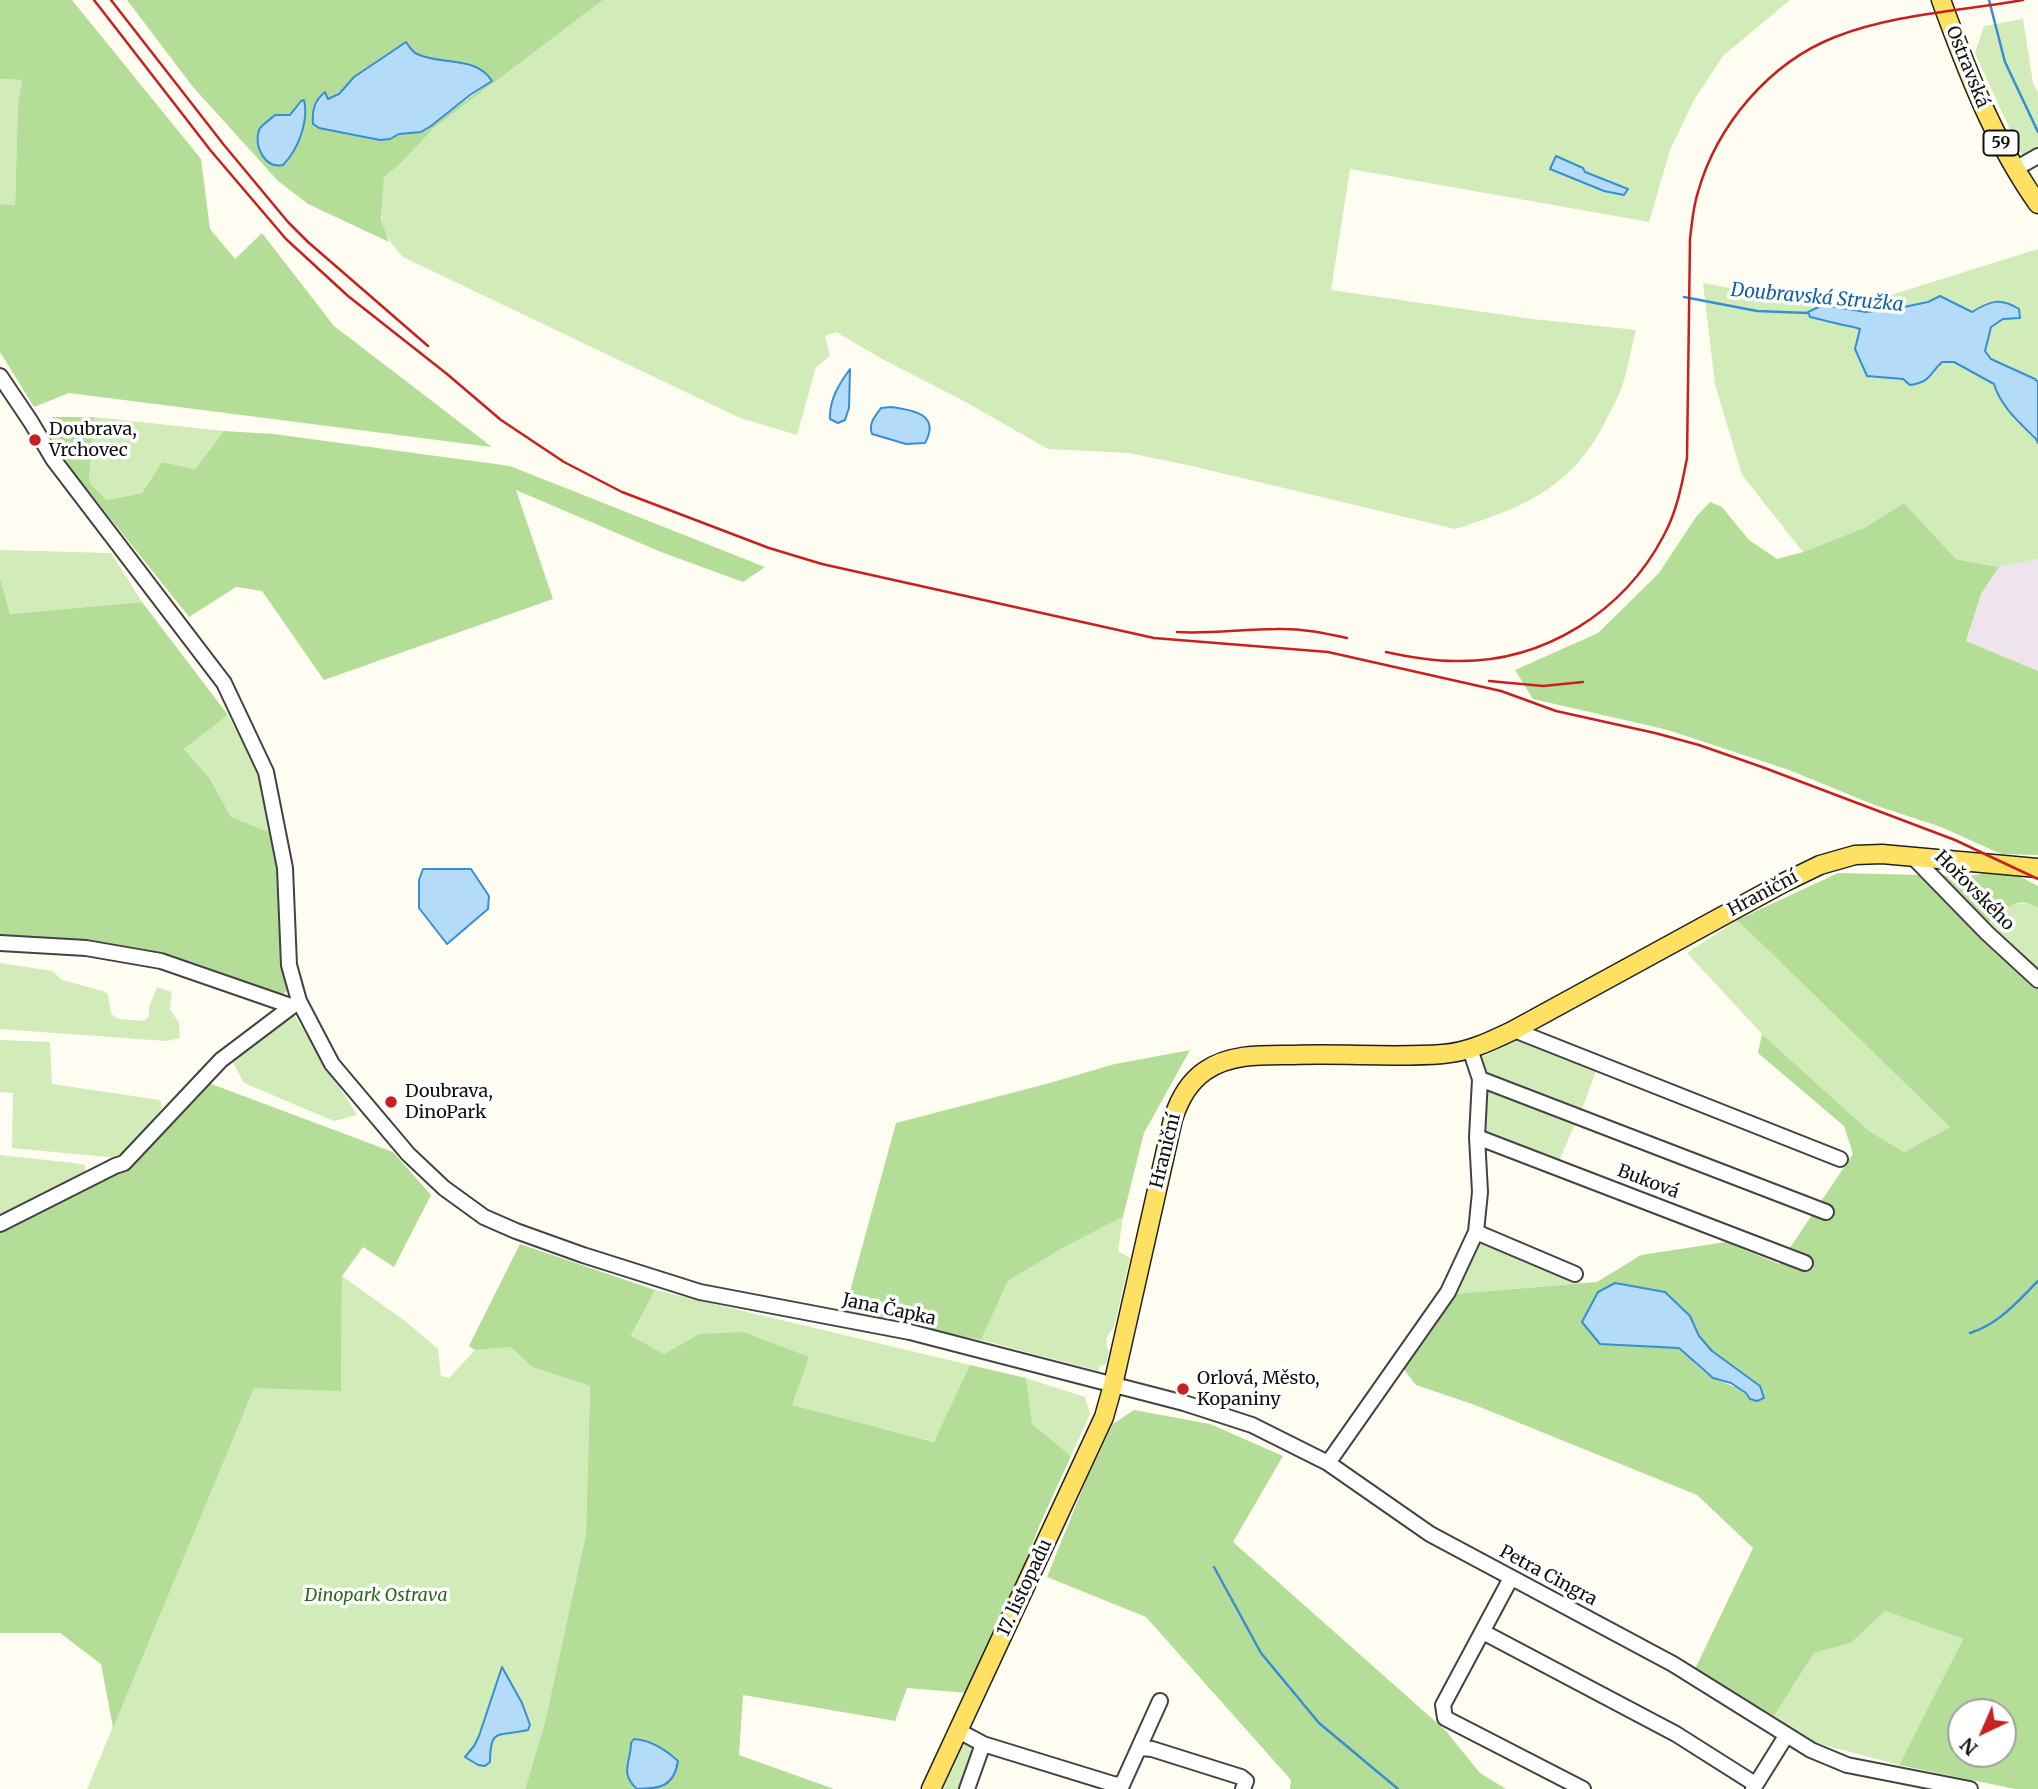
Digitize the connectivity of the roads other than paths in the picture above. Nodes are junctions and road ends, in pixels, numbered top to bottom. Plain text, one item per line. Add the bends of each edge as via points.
1 (1941, 0) edge
2 (2038, 156) edge
3 (2015, 170) junction
4 (2038, 204) edge
5 (0, 376) edge
6 (1913, 857) junction
7 (2038, 868) edge
8 (0, 943) edge
9 (2038, 980) edge
10 (295, 1004) junction
11 (1514, 1030) junction
12 (1470, 1049) junction
13 (1480, 1079) junction
14 (1477, 1137) junction
15 (1840, 1159) dead end
16 (1826, 1212) dead end
17 (0, 1224) edge
18 (1476, 1232) junction
19 (1805, 1263) dead end
20 (1575, 1274) dead end
21 (1113, 1385) junction
22 (1328, 1463) junction
23 (1511, 1578) junction
24 (1483, 1632) junction
25 (1160, 1701) dead end
26 (958, 1731) junction
27 (1786, 1736) junction
28 (984, 1744) junction
29 (1140, 1748) junction
30 (1754, 1787) edge
31 (931, 1789) edge
32 (967, 1789) edge
33 (1243, 1789) edge
34 (1583, 1789) edge
35 (1970, 1789) edge

1 - 3 main road, Ostravská / 59 via 1983,108
2 - 3 street
3 - 4 main road, Ostravská / 59
5 - 10 street, Jana Čapka via 53,459 224,683 266,772 285,868
6 - 7 main road, Hraniční
6 - 9 street, Hořovského
6 - 11 main road, Hraniční via 1855,855 1810,869
8 - 10 street via 86,948 162,961
10 - 17 street via 221,1060 124,1163
10 - 21 street, Jana Čapka via 332,1064 408,1154 444,1188 484,1216 516,1231 700,1292 910,1332
11 - 12 main road, Hraniční
11 - 15 street
12 - 13 street
12 - 21 main road, Hraniční via 1432,1054 1248,1056 1217,1064 1197,1078 1173,1119
13 - 14 street
13 - 16 street
14 - 18 street via 1480,1192
14 - 19 street, Buková
18 - 20 street
18 - 22 street via 1448,1292
21 - 22 street, Petra Cingra via 1252,1425
21 - 26 main road, 17. listopadu via 1104,1417
22 - 23 street, Petra Cingra via 1430,1534
23 - 24 street
23 - 27 street, Petra Cingra via 1673,1664
24 - 30 street via 1676,1734
24 - 34 street via 1443,1705 1445,1718
25 - 29 street
26 - 28 street
26 - 31 main road, 17. listopadu
27 - 30 street
27 - 35 street, Petra Cingra via 1847,1765
28 - 29 street via 1122,1785
28 - 32 street
29 - 33 street via 1241,1777 1246,1781

